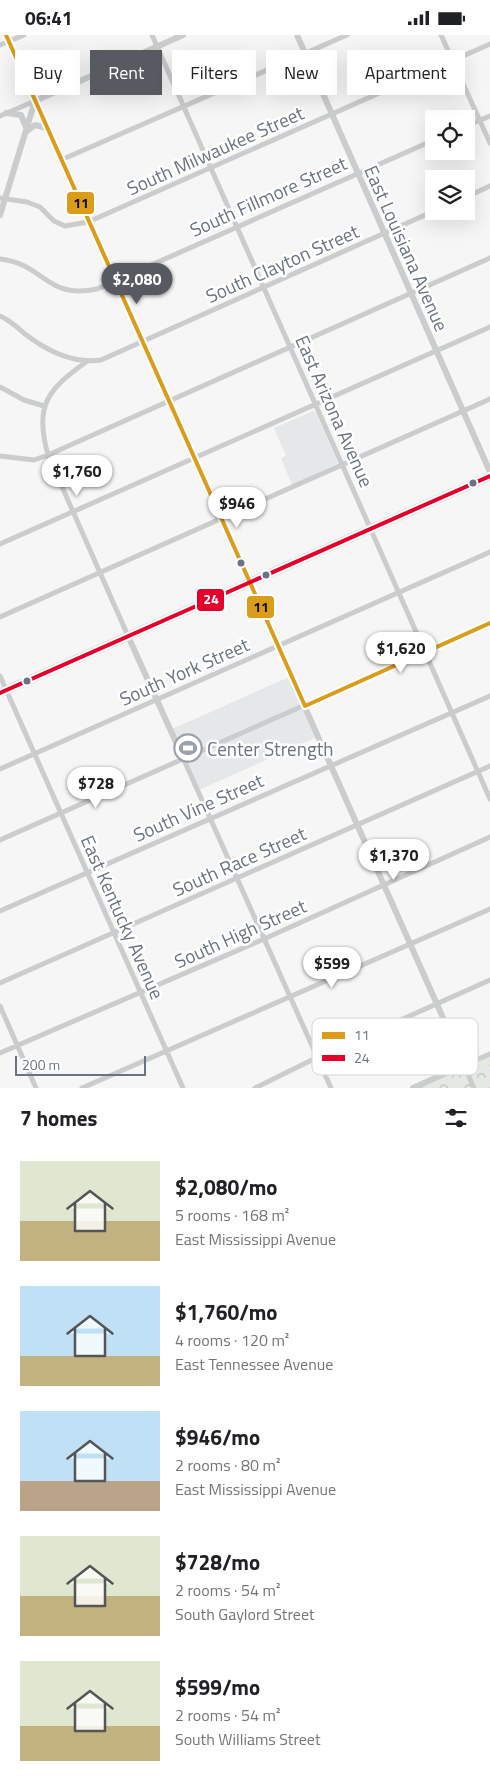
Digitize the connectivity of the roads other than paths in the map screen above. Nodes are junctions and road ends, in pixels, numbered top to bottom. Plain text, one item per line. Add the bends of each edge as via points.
1 (24, 35) edge
2 (152, 35) edge
3 (183, 35) edge
4 (297, 35) edge
5 (347, 35) edge
6 (442, 35) edge
7 (7, 38) edge
8 (490, 44) edge
9 (0, 45) edge
10 (157, 47) junction
11 (303, 50) edge
12 (314, 50) edge
13 (448, 50) edge
14 (465, 55) edge
15 (266, 71) edge
16 (465, 87) edge
17 (323, 95) edge
18 (377, 95) edge
19 (35, 101) junction
20 (184, 107) junction
21 (3, 115) edge
22 (332, 115) junction
23 (490, 116) edge
24 (480, 120) junction
25 (475, 122) edge
26 (47, 128) junction
27 (25, 131) junction
28 (490, 143) edge
29 (425, 144) edge
30 (61, 160) junction
31 (210, 167) junction
32 (358, 173) junction
33 (490, 186) edge
34 (475, 193) edge
35 (3, 198) edge
36 (0, 215) edge
37 (425, 215) edge
38 (88, 222) junction
39 (237, 227) junction
40 (384, 233) junction
41 (490, 258) edge
42 (0, 259) edge
43 (114, 280) junction
44 (263, 287) junction
45 (411, 295) junction
46 (0, 315) edge
47 (490, 327) edge
48 (142, 342) junction
49 (290, 346) junction
50 (436, 351) junction
51 (86, 362) junction
52 (0, 387) edge
53 (490, 399) edge
54 (168, 401) junction
55 (316, 405) junction
56 (44, 406) junction
57 (463, 411) junction
58 (48, 455) junction
59 (0, 457) edge
60 (195, 460) junction
61 (342, 465) junction
62 (490, 474) edge
63 (73, 512) junction
64 (221, 519) junction
65 (370, 528) junction
66 (0, 544) edge
67 (490, 552) edge
68 (100, 573) junction
69 (249, 582) junction
70 (398, 592) junction
71 (0, 617) edge
72 (490, 623) edge
73 (128, 636) junction
74 (278, 646) junction
75 (425, 652) junction
76 (0, 676) edge
77 (3, 691) edge
78 (490, 696) edge
79 (157, 699) junction
80 (305, 706) junction
81 (452, 712) junction
82 (34, 754) junction
83 (184, 760) junction
84 (331, 765) junction
85 (490, 766) edge
86 (0, 769) edge
87 (478, 771) junction
88 (490, 799) edge
89 (60, 813) junction
90 (210, 818) junction
91 (357, 825) junction
92 (490, 837) edge
93 (0, 840) edge
94 (87, 873) junction
95 (237, 878) junction
96 (384, 885) junction
97 (490, 909) edge
98 (0, 911) edge
99 (114, 932) junction
100 (264, 939) junction
101 (410, 945) junction
102 (490, 980) edge
103 (0, 983) edge
104 (141, 992) junction
105 (290, 997) junction
106 (437, 1005) junction
107 (0, 1006) edge
108 (408, 1018) edge
109 (443, 1018) edge
110 (17, 1045) junction
111 (312, 1047) edge
112 (168, 1051) junction
113 (0, 1053) edge
114 (490, 1054) edge
115 (478, 1059) edge
116 (312, 1060) edge
117 (325, 1075) edge
118 (442, 1075) edge
119 (468, 1075) edge
120 (36, 1088) edge
121 (82, 1088) edge
122 (183, 1088) edge
123 (255, 1088) edge
124 (331, 1088) edge
125 (413, 1088) edge
126 (474, 1088) edge

1 - 7 street
2 - 10 street, East Arizona Avenue
3 - 10 street
4 - 11 street, East Louisiana Avenue
5 - 12 street
6 - 13 street
7 - 9 street
7 - 19 street
8 - 14 street, South Milwaukee Street
10 - 19 street
10 - 20 street, East Arizona Avenue
15 - 20 street
16 - 24 street
17 - 22 street, East Louisiana Avenue
18 - 22 street, South Milwaukee Street
19 - 21 street
19 - 26 street
19 - 27 street
20 - 30 street
20 - 31 street, East Arizona Avenue
21 - 27 street via 21,115
22 - 31 street, South Milwaukee Street
22 - 32 street, East Louisiana Avenue
23 - 24 street
24 - 25 street
24 - 28 street
26 - 27 street via 40,125
26 - 30 street
27 - 35 street
29 - 32 street, South Fillmore Street
30 - 38 street
31 - 38 street, South Milwaukee Street
31 - 39 street, East Arizona Avenue
32 - 39 street, South Fillmore Street
32 - 40 street, East Louisiana Avenue
33 - 34 street
35 - 36 street
35 - 38 street, South Milwaukee Street via 40,207 54,221 65,226
37 - 40 street, South Clayton Street
38 - 43 street
39 - 43 street, South Fillmore Street
39 - 44 street, East Arizona Avenue
40 - 44 street, South Clayton Street
40 - 45 street, East Louisiana Avenue
41 - 45 street
42 - 43 street, South Fillmore Street via 26,265 56,288 69,292 97,289
43 - 48 street
44 - 48 street, South Clayton Street
44 - 49 street, East Arizona Avenue
45 - 49 street
45 - 50 street, East Louisiana Avenue
46 - 51 street via 45,348
47 - 50 street
48 - 51 street, South Clayton Street via 101,360
48 - 54 street
49 - 54 street
49 - 55 street, East Arizona Avenue
50 - 55 street
50 - 57 street, East Louisiana Avenue
51 - 56 street via 54,389
52 - 56 street
53 - 57 street
54 - 58 street
54 - 60 street
55 - 60 street
55 - 61 street, East Arizona Avenue
56 - 58 street via 42,429
57 - 61 street
57 - 62 street, East Louisiana Avenue
58 - 59 street via 34,460
58 - 63 street
60 - 63 street
60 - 64 street
61 - 64 street
61 - 65 street, East Arizona Avenue
62 - 65 main road
63 - 66 street
63 - 68 street
64 - 68 street
64 - 69 street
65 - 69 main road
65 - 70 street, East Arizona Avenue
67 - 70 street, South York Street
68 - 71 street
68 - 73 street
69 - 73 main road
69 - 74 street
70 - 74 street, South York Street
70 - 75 street, East Arizona Avenue
72 - 75 street
73 - 77 main road
73 - 79 street
74 - 79 street, South York Street
74 - 80 street
75 - 80 street
75 - 81 street, East Arizona Avenue
76 - 77 street, East Kentucky Avenue
77 - 82 street, East Kentucky Avenue
78 - 81 street, South Vine Street
79 - 82 street, South York Street
79 - 83 street
80 - 83 street
80 - 84 street
81 - 84 street, South Vine Street
81 - 87 street, East Arizona Avenue
82 - 86 street, South York Street
82 - 89 street, East Kentucky Avenue
83 - 89 street
83 - 90 street
84 - 90 street, South Vine Street
84 - 91 street
85 - 87 street, South Race Street
87 - 88 street, East Arizona Avenue
87 - 91 street, South Race Street
89 - 93 street
89 - 94 street, East Kentucky Avenue
90 - 94 street, South Vine Street
90 - 95 street
91 - 95 street, South Race Street
91 - 96 street
92 - 96 street, South High Street
94 - 98 street, South Vine Street
94 - 99 street, East Kentucky Avenue
95 - 99 street, South Race Street
95 - 100 street
96 - 100 street, South High Street
96 - 101 street
97 - 101 street
99 - 103 street, South Race Street
99 - 104 street, East Kentucky Avenue
100 - 104 street, South High Street
100 - 105 street
101 - 105 street
101 - 106 street
102 - 106 street
104 - 110 street, South High Street
104 - 112 street, East Kentucky Avenue
105 - 111 street
105 - 112 street
106 - 108 street
106 - 109 street
107 - 110 street
110 - 113 street, South High Street
110 - 120 street
112 - 121 street
112 - 122 street, East Kentucky Avenue
114 - 115 street
116 - 123 street
117 - 124 street
118 - 125 street
119 - 126 street

